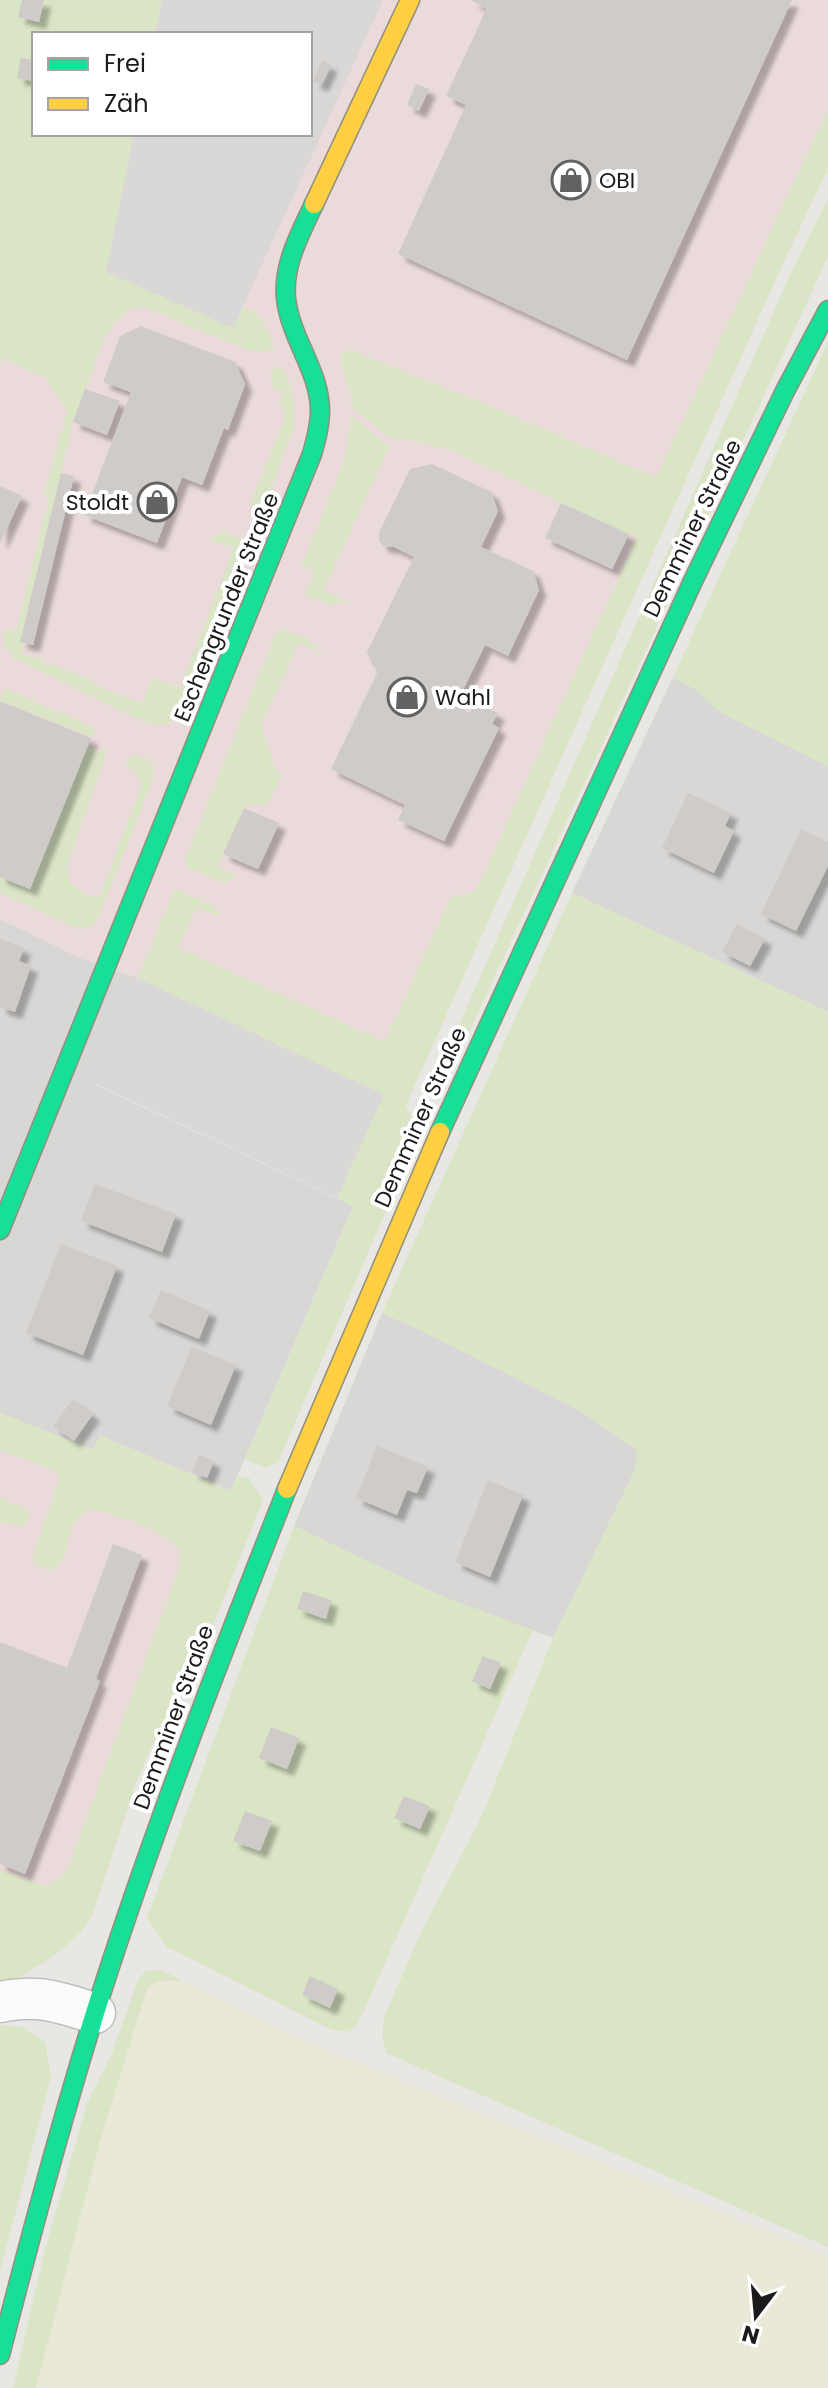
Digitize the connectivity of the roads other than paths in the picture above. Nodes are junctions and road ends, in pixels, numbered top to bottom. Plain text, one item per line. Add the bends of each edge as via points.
1 (410, 0) edge
2 (825, 303) edge
3 (0, 1230) edge
4 (0, 2002) edge
5 (95, 2013) junction
6 (0, 2355) edge

1 - 3 main road, Eschengrunder Straße via 285,274 289,320 319,402 312,454
2 - 5 main road, Demminer Straße via 655,659 363,1304 250,1578 129,1904
4 - 5 street via 42,1997
5 - 6 main road, Demminer Straße

